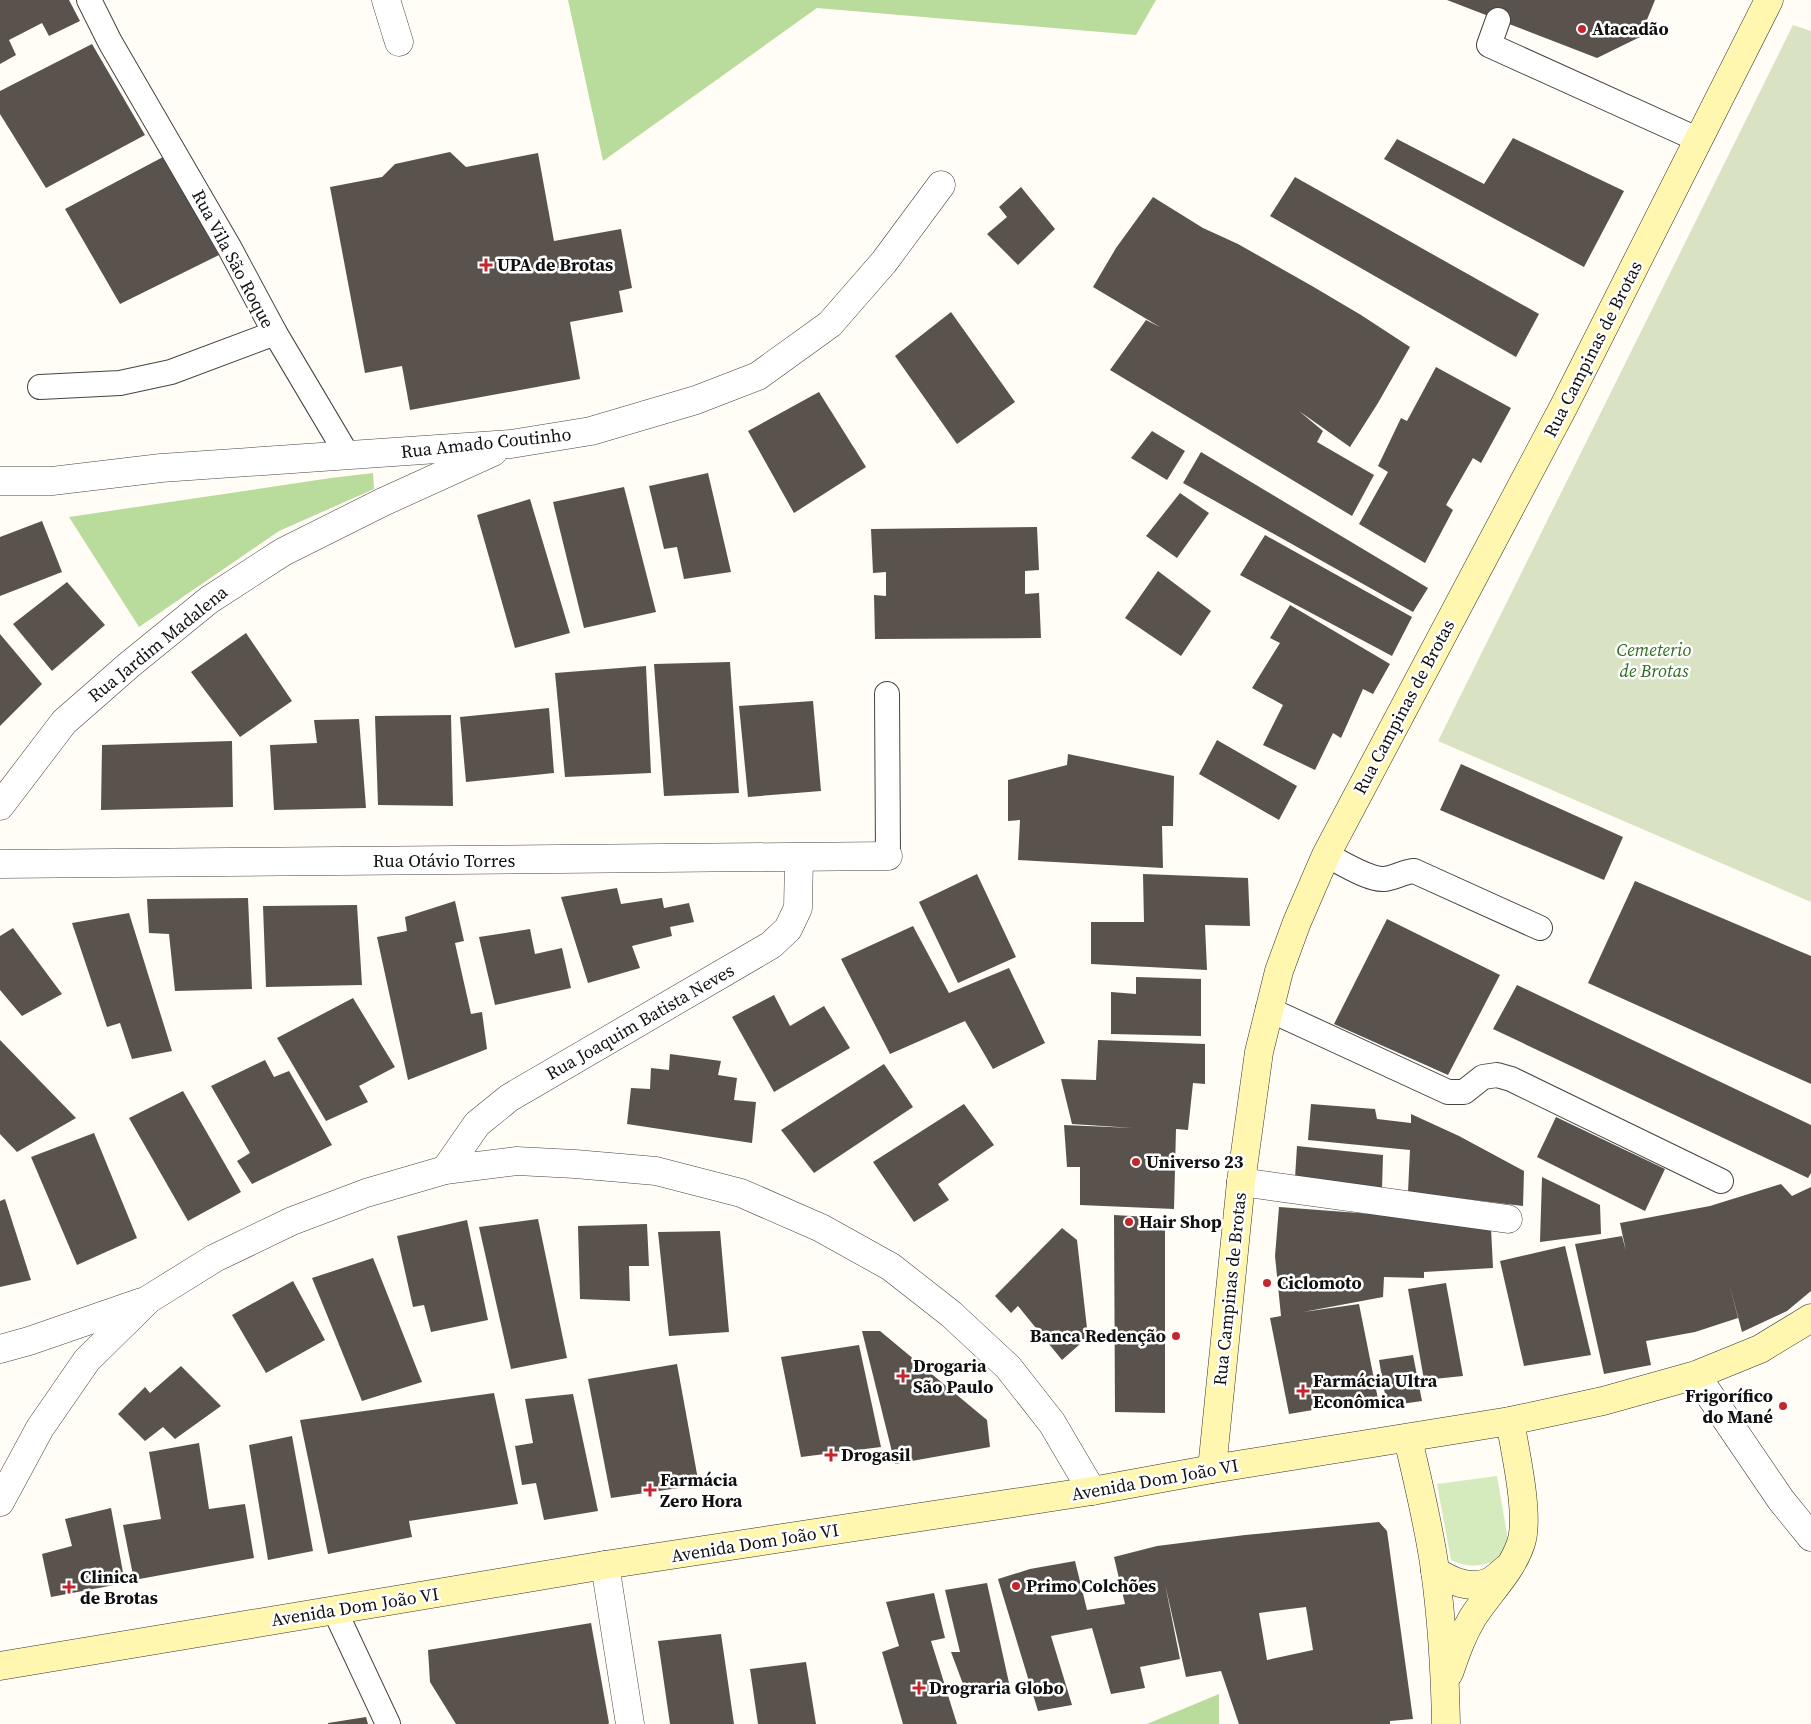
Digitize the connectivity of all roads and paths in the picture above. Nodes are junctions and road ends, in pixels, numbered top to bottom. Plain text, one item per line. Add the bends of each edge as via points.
1 (89, 0) edge
2 (386, 0) edge
3 (1769, 0) edge
4 (1498, 20) dead end
5 (398, 42) dead end
6 (1699, 140) junction
7 (941, 185) dead end
8 (276, 333) junction
9 (40, 387) dead end
10 (511, 444) junction
11 (348, 456) junction
12 (0, 480) edge
13 (887, 694) dead end
14 (0, 806) edge
15 (1326, 854) junction
16 (888, 856) joint
17 (799, 858) junction
18 (0, 864) edge
19 (1540, 928) dead end
20 (1268, 1009) junction
21 (445, 1170) junction
22 (1721, 1181) dead end
23 (1241, 1182) junction
24 (1508, 1218) dead end
25 (148, 1299) junction
26 (1811, 1318) edge
27 (0, 1350) edge
28 (1696, 1375) junction
29 (1510, 1421) junction
30 (1408, 1439) junction
31 (1212, 1469) junction
32 (1092, 1491) junction
33 (0, 1502) edge
34 (1811, 1538) edge
35 (605, 1566) junction
36 (1510, 1566) junction
37 (1435, 1571) junction
38 (335, 1611) junction
39 (0, 1666) edge
40 (1445, 1685) junction
41 (388, 1724) edge
42 (630, 1724) edge
43 (1446, 1724) edge

1 - 8 lane, Rua Vila São Roque
2 - 5 street
3 - 6 main road, Rua Campinas de Brotas
4 - 6 lane via 1490,45
6 - 15 main road, Rua Campinas de Brotas via 1564,406
7 - 10 street, Rua Amado Coutinho via 884,262 830,324 758,376 696,400 591,431
8 - 9 lane, Rua Vila São Roque via 171,372 120,383
8 - 11 lane
10 - 11 street, Rua Amado Coutinho
10 - 14 street, Rua Jardim Madalena via 283,552 209,600 64,722
11 - 12 street, Rua Amado Coutinho via 161,468 52,481
13 - 16 lane
15 - 19 lane via 1375,879 1414,871
15 - 20 main road, Rua Campinas de Brotas via 1297,922
16 - 17 street, Rua Otávio Torres
17 - 18 street, Rua Otávio Torres
17 - 21 street, Rua Joaquim Batista Neves via 798,908 788,929 771,945 509,1098 476,1124
20 - 22 lane via 1448,1092 1464,1092 1483,1077 1496,1075 1511,1079
20 - 23 main road, Rua Campinas de Brotas
21 - 25 street via 366,1193 292,1220 215,1258
21 - 32 street via 517,1161 656,1171 741,1193 821,1228 891,1267 951,1314 1008,1367 1052,1423
23 - 24 street
23 - 31 main road, Rua Campinas de Brotas
25 - 27 street
25 - 33 street via 87,1360 40,1428
26 - 28 main road, Avenida Dom João VI via 1760,1349
28 - 29 main road, Avenida Dom João VI
28 - 34 street via 1781,1500
29 - 30 main road, Avenida Dom João VI
29 - 36 main road via 1524,1512 1522,1542
30 - 31 main road, Avenida Dom João VI
30 - 37 main road
31 - 32 main road, Avenida Dom João VI
32 - 35 main road, Avenida Dom João VI
35 - 38 main road, Avenida Dom João VI
35 - 42 street
36 - 37 main road via 1489,1582 1466,1585
36 - 40 main road via 1460,1638
37 - 40 main road
38 - 39 main road, Avenida Dom João VI
38 - 41 lane
40 - 43 main road

